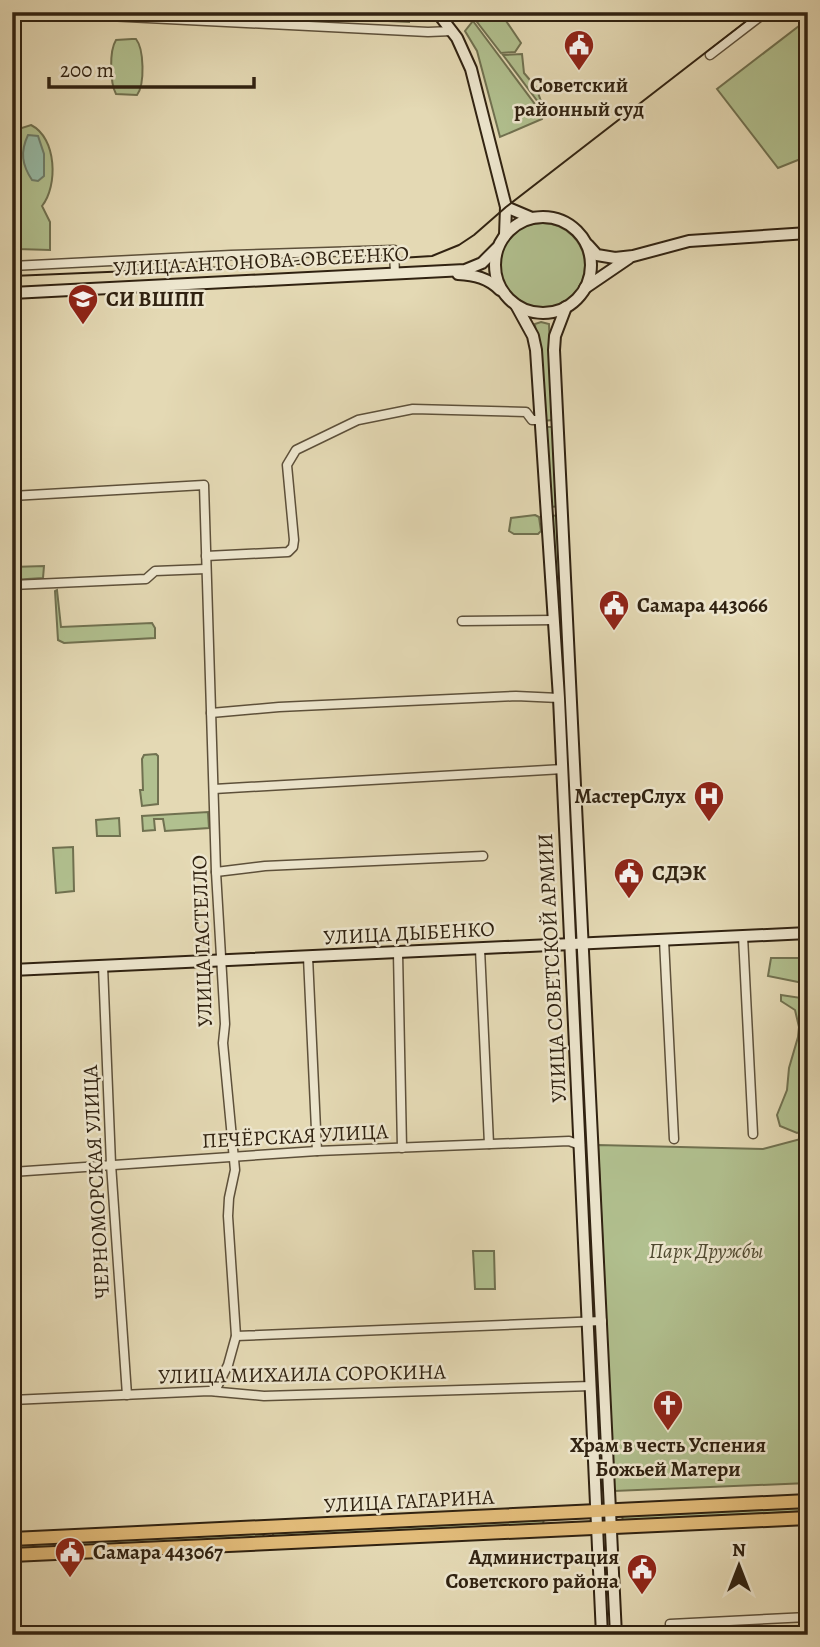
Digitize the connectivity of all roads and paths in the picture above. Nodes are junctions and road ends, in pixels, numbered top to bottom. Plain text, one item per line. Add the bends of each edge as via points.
1 (28, 12) edge
2 (437, 12) edge
3 (766, 12) edge
4 (452, 31) junction
5 (710, 55) dead end
6 (506, 207) junction
7 (532, 218) junction
8 (808, 233) edge
9 (505, 235) junction
10 (582, 237) junction
11 (497, 248) junction
12 (633, 256) junction
13 (12, 266) edge
14 (427, 273) junction
15 (396, 274) junction
16 (585, 288) junction
17 (12, 293) edge
18 (506, 296) junction
19 (516, 305) junction
20 (566, 307) junction
21 (541, 421) junction
22 (12, 496) edge
23 (561, 510) junction
24 (547, 512) junction
25 (206, 556) junction
26 (206, 569) junction
27 (12, 585) edge
28 (566, 618) junction
29 (554, 620) junction
30 (462, 621) dead end
31 (559, 698) junction
32 (211, 713) junction
33 (563, 769) junction
34 (214, 789) junction
35 (484, 856) dead end
36 (216, 872) junction
37 (808, 933) edge
38 (743, 936) junction
39 (664, 940) junction
40 (576, 945) junction
41 (480, 949) junction
42 (398, 953) junction
43 (308, 957) junction
44 (220, 961) junction
45 (103, 966) junction
46 (12, 970) edge
47 (753, 1134) dead end
48 (674, 1139) dead end
49 (489, 1144) junction
50 (594, 1144) junction
51 (580, 1145) junction
52 (402, 1148) junction
53 (317, 1151) junction
54 (234, 1157) junction
55 (111, 1164) junction
56 (12, 1172) edge
57 (602, 1321) junction
58 (588, 1322) junction
59 (236, 1336) junction
60 (592, 1386) junction
61 (215, 1391) junction
62 (127, 1395) junction
63 (12, 1400) edge
64 (808, 1501) edge
65 (611, 1509) junction
66 (597, 1510) junction
67 (550, 1512) junction
68 (808, 1518) edge
69 (611, 1527) junction
70 (597, 1528) junction
71 (551, 1530) junction
72 (12, 1539) edge
73 (12, 1555) edge
74 (808, 1617) edge
75 (670, 1625) dead end
76 (602, 1635) edge
77 (616, 1635) edge

1 - 4 street
2 - 4 main road
3 - 5 street
4 - 6 main road via 471,69
6 - 7 main road
6 - 9 main road
7 - 9 main road
7 - 10 main road via 563,222
8 - 12 main road via 689,241
9 - 11 main road
10 - 12 main road via 597,255
10 - 16 main road via 591,262
11 - 14 main road, УЛИЦА АНТОНОВА-ОВСЕЕНКО via 474,267
11 - 18 main road via 495,274
12 - 16 main road
13 - 15 street via 394,250
14 - 15 main road, УЛИЦА АНТОНОВА-ОВСЕЕНКО
14 - 18 main road, УЛИЦА АНТОНОВА-ОВСЕЕНКО via 482,277
15 - 17 main road, УЛИЦА АНТОНОВА-ОВСЕЕНКО
16 - 20 main road
18 - 19 main road
19 - 20 main road via 541,314
19 - 21 main road, УЛИЦА СОВЕТСКОЙ АРМИИ via 533,336
20 - 23 main road, УЛИЦА СОВЕТСКОЙ АРМИИ via 554,351
21 - 24 main road, УЛИЦА СОВЕТСКОЙ АРМИИ
21 - 25 street via 532,420 526,412 413,409 358,420 296,450 287,465 294,540 288,552
22 - 25 street, УЛИЦА ГАСТЕЛЛО via 204,485
23 - 24 main road
23 - 28 main road, УЛИЦА СОВЕТСКОЙ АРМИИ
24 - 29 main road, УЛИЦА СОВЕТСКОЙ АРМИИ
25 - 26 street, УЛИЦА ГАСТЕЛЛО
26 - 27 street via 155,571 146,579
26 - 32 street, УЛИЦА ГАСТЕЛЛО
28 - 29 main road
28 - 40 main road, УЛИЦА СОВЕТСКОЙ АРМИИ
29 - 30 street
29 - 31 main road, УЛИЦА СОВЕТСКОЙ АРМИИ
31 - 32 street via 516,696
31 - 33 main road, УЛИЦА СОВЕТСКОЙ АРМИИ
32 - 34 street, УЛИЦА ГАСТЕЛЛО
33 - 34 street
33 - 40 main road, УЛИЦА СОВЕТСКОЙ АРМИИ
34 - 36 street, УЛИЦА ГАСТЕЛЛО
35 - 36 street
36 - 44 street, УЛИЦА ГАСТЕЛЛО
37 - 38 main road, УЛИЦА ДЫБЕНКО
38 - 39 main road, УЛИЦА ДЫБЕНКО
38 - 47 street
39 - 40 main road, УЛИЦА ДЫБЕНКО
39 - 48 street
40 - 41 main road, УЛИЦА ДЫБЕНКО
40 - 50 main road, УЛИЦА СОВЕТСКОЙ АРМИИ
40 - 51 main road, УЛИЦА СОВЕТСКОЙ АРМИИ
41 - 42 main road, УЛИЦА ДЫБЕНКО
41 - 49 street
42 - 43 main road, УЛИЦА ДЫБЕНКО
42 - 52 street
43 - 44 main road, УЛИЦА ДЫБЕНКО
43 - 53 street
44 - 45 main road, УЛИЦА ДЫБЕНКО
44 - 54 street, УЛИЦА ГАСТЕЛЛО
45 - 46 main road, УЛИЦА ДЫБЕНКО
45 - 55 street, ЧЕРНОМОРСКАЯ УЛИЦА
49 - 51 street, ПЕЧЁРСКАЯ УЛИЦА via 569,1141
49 - 52 street, ПЕЧЁРСКАЯ УЛИЦА
50 - 51 main road
50 - 57 main road, УЛИЦА СОВЕТСКОЙ АРМИИ
51 - 58 main road, УЛИЦА СОВЕТСКОЙ АРМИИ
52 - 53 street, ПЕЧЁРСКАЯ УЛИЦА
53 - 54 street, ПЕЧЁРСКАЯ УЛИЦА
54 - 55 street, ПЕЧЁРСКАЯ УЛИЦА
54 - 59 street, УЛИЦА ГАСТЕЛЛО via 228,1216
55 - 56 street, ПЕЧЁРСКАЯ УЛИЦА
55 - 62 street, ЧЕРНОМОРСКАЯ УЛИЦА
57 - 58 street
57 - 65 main road, УЛИЦА СОВЕТСКОЙ АРМИИ
58 - 59 street
58 - 60 main road, УЛИЦА СОВЕТСКОЙ АРМИИ
59 - 61 street, УЛИЦА ГАСТЕЛЛО
60 - 61 street, УЛИЦА МИХАИЛА СОРОКИНА via 264,1396
60 - 66 main road, УЛИЦА СОВЕТСКОЙ АРМИИ
61 - 62 street, УЛИЦА МИХАИЛА СОРОКИНА
62 - 63 street, УЛИЦА МИХАИЛА СОРОКИНА
64 - 65 main road, УЛИЦА ГАГАРИНА
65 - 66 main road, УЛИЦА ГАГАРИНА
65 - 69 main road, УЛИЦА СОВЕТСКОЙ АРМИИ
66 - 67 main road, УЛИЦА ГАГАРИНА
66 - 70 main road, УЛИЦА СОВЕТСКОЙ АРМИИ
67 - 71 main road
67 - 72 main road, УЛИЦА ГАГАРИНА
68 - 69 main road, УЛИЦА ГАГАРИНА
69 - 70 main road, УЛИЦА ГАГАРИНА
69 - 77 main road, УЛИЦА СОВЕТСКОЙ АРМИИ
70 - 71 main road, УЛИЦА ГАГАРИНА
70 - 76 main road, УЛИЦА СОВЕТСКОЙ АРМИИ
71 - 73 main road, УЛИЦА ГАГАРИНА
74 - 75 street

